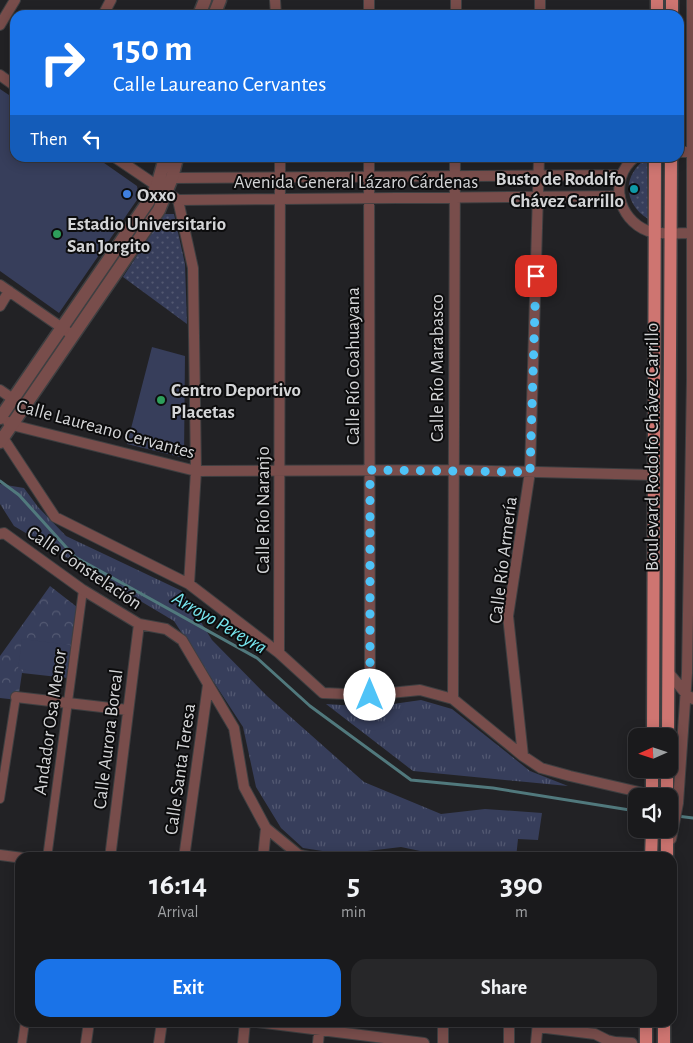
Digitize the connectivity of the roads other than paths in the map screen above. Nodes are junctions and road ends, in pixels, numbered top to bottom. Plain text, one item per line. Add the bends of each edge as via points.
1 (14, 0) edge
2 (692, 0) edge
3 (0, 25) edge
4 (684, 152) edge
5 (691, 152) junction
6 (122, 162) edge
7 (165, 162) edge
8 (176, 162) edge
9 (280, 162) edge
10 (370, 162) edge
11 (455, 162) edge
12 (539, 162) edge
13 (629, 162) edge
14 (655, 162) edge
15 (671, 162) edge
16 (539, 175) junction
17 (621, 175) junction
18 (455, 176) junction
19 (370, 177) junction
20 (172, 178) junction
21 (281, 178) junction
22 (162, 190) junction
23 (620, 196) junction
24 (539, 197) junction
25 (455, 198) junction
26 (281, 199) junction
27 (369, 199) junction
28 (178, 200) junction
29 (655, 232) junction
30 (671, 232) junction
31 (691, 233) junction
32 (0, 285) edge
33 (9, 291) junction
34 (0, 306) edge
35 (62, 328) junction
36 (72, 336) junction
37 (692, 378) edge
38 (0, 390) edge
39 (13, 399) junction
40 (0, 418) edge
41 (12, 425) junction
42 (1, 439) edge
43 (280, 469) junction
44 (370, 470) junction
45 (453, 470) junction
46 (196, 471) junction
47 (530, 472) junction
48 (654, 475) junction
49 (691, 523) edge
50 (0, 534) edge
51 (189, 584) junction
52 (83, 590) junction
53 (139, 624) junction
54 (279, 653) junction
55 (653, 673) junction
56 (669, 673) junction
57 (687, 673) junction
58 (208, 685) junction
59 (370, 695) junction
60 (16, 697) joint
61 (689, 697) edge
62 (453, 699) junction
63 (68, 703) junction
64 (128, 710) junction
65 (652, 728) edge
66 (668, 728) edge
67 (523, 756) junction
68 (628, 790) edge
69 (0, 799) edge
70 (678, 803) edge
71 (266, 828) junction
72 (652, 838) edge
73 (668, 838) edge
74 (48, 852) edge
75 (111, 852) edge
76 (185, 852) edge
77 (264, 852) edge
78 (295, 852) edge
79 (651, 852) edge
80 (667, 852) edge
81 (0, 855) edge
82 (15, 857) edge
83 (24, 1027) edge
84 (88, 1027) edge
85 (161, 1027) edge
86 (244, 1027) edge
87 (320, 1027) edge
88 (325, 1027) edge
89 (443, 1027) edge
90 (510, 1027) edge
91 (538, 1027) edge
92 (555, 1027) edge
93 (646, 1027) edge
94 (664, 1027) edge
95 (404, 1042) edge
96 (22, 1043) edge
97 (86, 1043) edge
98 (159, 1043) edge
99 (242, 1043) edge
100 (318, 1043) edge
101 (424, 1043) edge
102 (442, 1043) edge
103 (512, 1043) edge
104 (536, 1043) edge
105 (632, 1043) edge
106 (646, 1043) edge
107 (664, 1043) edge

1 - 3 street
2 - 5 street
4 - 5 street
5 - 31 street
6 - 22 street
7 - 22 street
8 - 20 street
9 - 21 street, Calle Río Naranjo
10 - 19 street, Calle Río Coahuayana
11 - 18 street, Calle Río Marabasco
12 - 16 street, Calle Río Armería
13 - 17 street
14 - 29 main road, Boulevard Rodolfo Chávez Carrillo
15 - 30 main road, Boulevard Rodolfo Chávez Carrillo
16 - 17 street, Avenida General Lázaro Cárdenas
16 - 18 street, Avenida General Lázaro Cárdenas
16 - 24 street, Calle Río Armería
17 - 23 street
18 - 19 street, Avenida General Lázaro Cárdenas
18 - 25 street, Calle Río Marabasco
19 - 21 street, Avenida General Lázaro Cárdenas
19 - 27 street, Calle Río Coahuayana
20 - 21 street, Avenida General Lázaro Cárdenas
20 - 22 street
21 - 26 street, Calle Río Naranjo
22 - 28 street
22 - 35 street via 148,202
22 - 36 street via 159,210
23 - 24 street, Avenida General Lázaro Cárdenas
23 - 29 street via 628,216 639,226
24 - 25 street, Avenida General Lázaro Cárdenas
24 - 47 street, Calle Río Armería
25 - 27 street, Avenida General Lázaro Cárdenas
25 - 45 street, Calle Río Marabasco
26 - 27 street, Avenida General Lázaro Cárdenas
26 - 28 street, Avenida General Lázaro Cárdenas
26 - 43 street, Calle Río Naranjo
27 - 44 street, Calle Río Coahuayana
28 - 46 street via 193,268
29 - 30 street
29 - 48 main road, Boulevard Rodolfo Chávez Carrillo
30 - 31 street
30 - 56 main road, Boulevard Rodolfo Chávez Carrillo
31 - 37 street
32 - 33 street
33 - 34 street
33 - 35 street
35 - 36 street
35 - 39 street
36 - 41 street
37 - 49 street
38 - 39 street
39 - 40 street
40 - 41 street, Calle Laureano Cervantes
41 - 42 street
41 - 46 street, Calle Laureano Cervantes
42 - 51 street via 56,517
43 - 44 street, Calle Laureano Cervantes
43 - 46 street, Calle Laureano Cervantes
43 - 54 street, Calle Río Naranjo
44 - 45 street, Calle Laureano Cervantes
44 - 59 street, Calle Río Coahuayana
45 - 47 street, Calle Laureano Cervantes
45 - 62 street, Calle Río Marabasco
46 - 51 street
47 - 48 street, Calle Laureano Cervantes
47 - 67 street, Calle Río Armería via 508,616
48 - 55 main road, Boulevard Rodolfo Chávez Carrillo
49 - 57 street
50 - 52 street, Calle Constelación via 4,533
51 - 54 street
52 - 53 street, Calle Constelación
52 - 63 street, Andador Osa Menor
53 - 58 street, Calle Constelación via 166,629 182,640
53 - 64 street, Calle Aurora Boreal
54 - 59 street via 323,693
55 - 56 street
55 - 65 main road, Boulevard Rodolfo Chávez Carrillo
56 - 57 street
56 - 61 street
56 - 66 main road, Boulevard Rodolfo Chávez Carrillo
57 - 61 street
58 - 71 street, Calle Constelación via 234,728 244,787
58 - 76 street, Calle Santa Teresa
59 - 62 street via 420,690
60 - 63 street
60 - 69 street
61 - 70 street
62 - 67 street
63 - 64 street
63 - 74 street, Andador Osa Menor
64 - 75 street, Calle Aurora Boreal
67 - 68 street via 541,768
71 - 77 street
71 - 78 street, Calle Constelación
72 - 79 main road
73 - 80 main road
81 - 82 street
83 - 96 street
84 - 97 street
85 - 98 street
86 - 99 street
87 - 100 street
88 - 95 street
89 - 102 street
90 - 103 street
91 - 104 street
92 - 105 street
93 - 106 main road
94 - 107 main road
95 - 101 street

